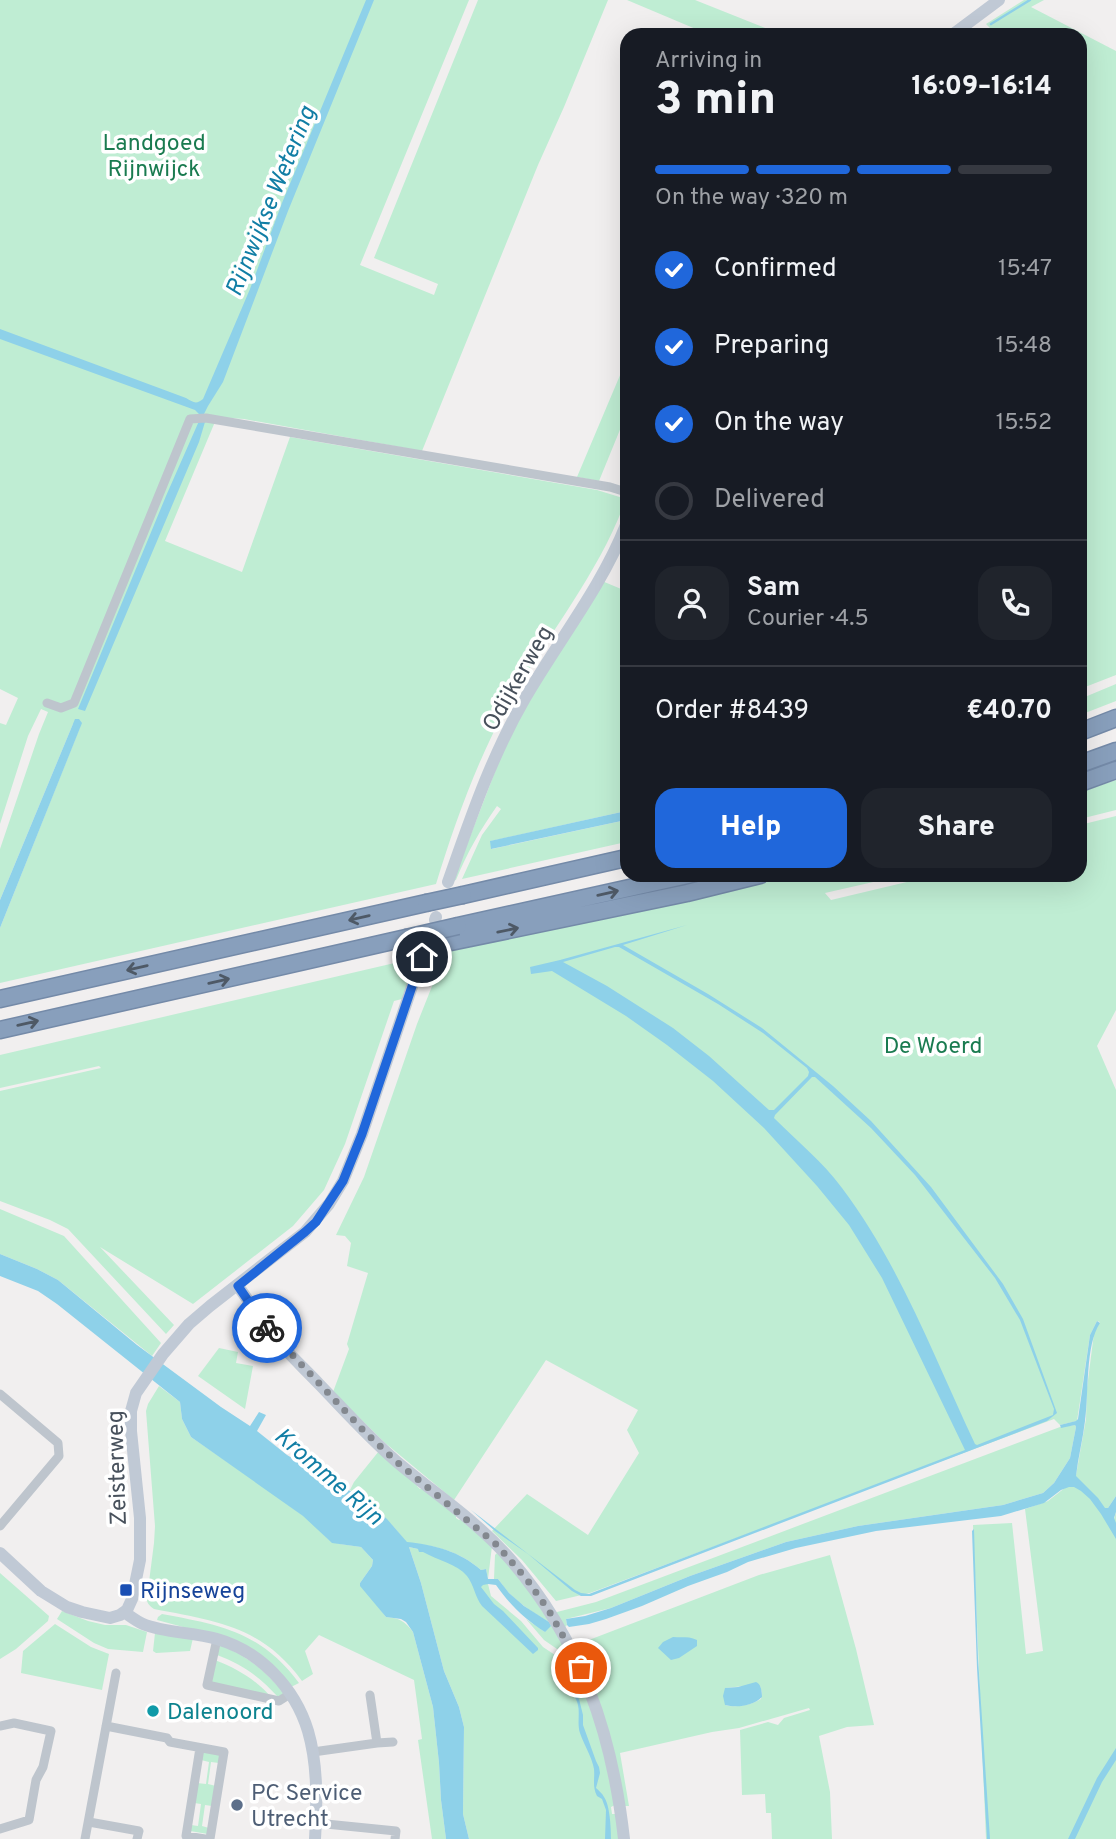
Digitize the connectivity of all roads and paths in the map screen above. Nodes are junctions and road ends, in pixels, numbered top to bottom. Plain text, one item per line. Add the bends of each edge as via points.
1 (999, 0) edge
2 (961, 28) edge
3 (620, 490) edge
4 (620, 537) edge
5 (47, 703) dead end
6 (1116, 718) edge
7 (1087, 729) edge
8 (1116, 751) edge
9 (1087, 761) edge
10 (1116, 770) edge
11 (1087, 780) edge
12 (620, 859) edge
13 (448, 882) dead end
14 (658, 882) edge
15 (733, 882) edge
16 (415, 948) junction
17 (0, 999) edge
18 (0, 1030) edge
19 (238, 1286) junction
20 (0, 1394) edge
21 (0, 1526) edge
22 (0, 1553) edge
23 (124, 1612) junction
24 (217, 1639) junction
25 (116, 1674) dead end
26 (290, 1694) junction
27 (370, 1695) dead end
28 (0, 1726) edge
29 (106, 1726) junction
30 (393, 1742) dead end
31 (377, 1743) junction
32 (200, 1748) junction
33 (313, 1752) junction
34 (89, 1822) junction
35 (316, 1823) junction
36 (0, 1829) edge
37 (378, 1834) edge
38 (136, 1835) edge
39 (85, 1839) edge
40 (199, 1839) edge
41 (210, 1839) edge
42 (315, 1839) edge
43 (395, 1839) edge
44 (624, 1839) edge

1 - 2 street
3 - 5 street via 190,419 74,703 61,708
4 - 13 street, Odijkerweg via 588,602 524,700 478,797
6 - 7 highway
8 - 9 highway
10 - 11 highway
12 -> 17 highway, bridge
16 -> 14 highway, bridge via 458,926
16 -> 15 highway, bridge
18 -> 16 highway via 374,946
16 - 19 street, Zeisterweg via 362,1134 343,1181 316,1222
19 - 23 street, Zeisterweg via 189,1324 136,1393 131,1431 140,1518 139,1570
19 - 44 street via 279,1342 364,1431 486,1534 535,1590 560,1627 594,1699
20 - 21 street via 58,1443 59,1456
22 - 23 street via 41,1591 67,1606 107,1618
23 - 24 street via 146,1625
24 - 26 street via 260,1661
24 - 26 street via 207,1685 279,1701
25 - 29 street
26 - 33 street
27 - 31 street
28 - 36 street via 14,1723 51,1731 29,1820
29 - 32 street
29 - 34 street
30 - 31 street
31 - 33 street
32 - 40 street via 186,1836
32 - 41 street via 224,1752
33 - 35 street
34 - 38 street
34 - 39 street
35 - 37 street
35 - 42 street
37 - 43 street via 396,1831

